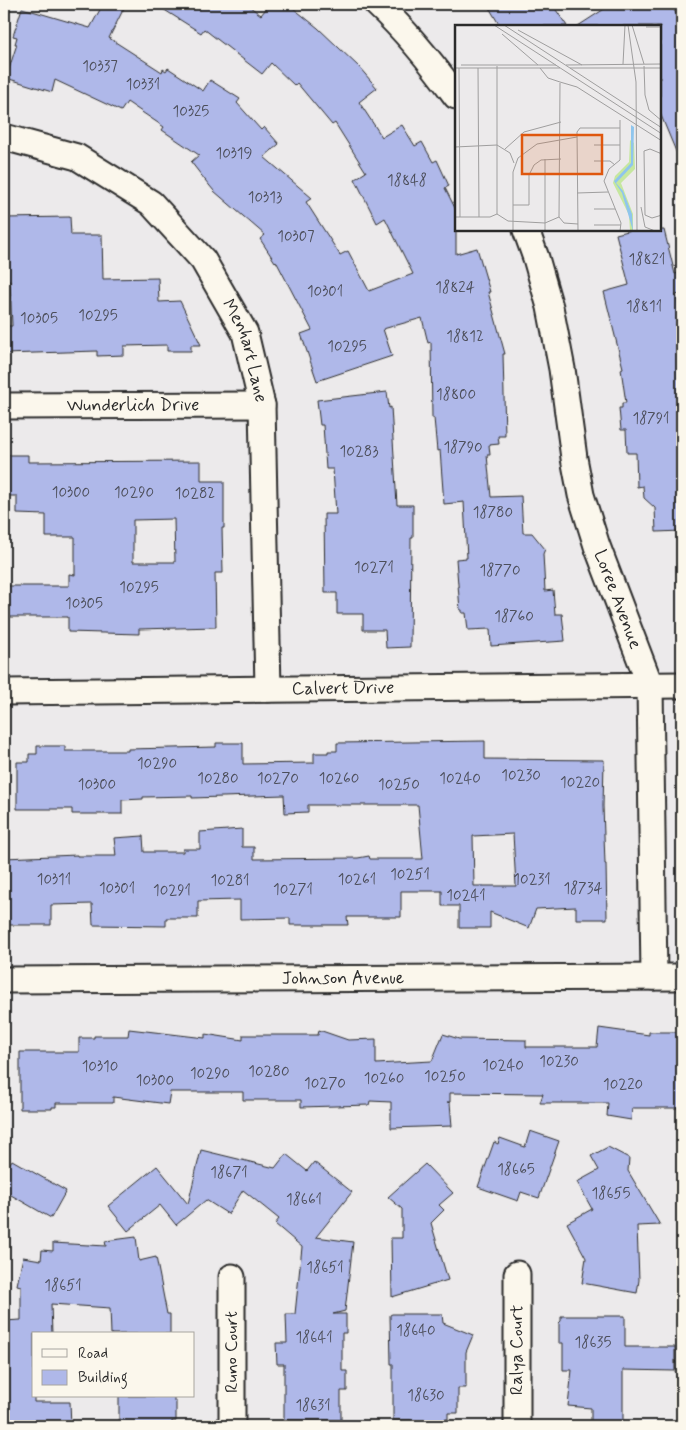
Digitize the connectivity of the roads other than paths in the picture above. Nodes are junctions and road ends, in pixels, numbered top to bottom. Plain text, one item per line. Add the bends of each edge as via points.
1 (377, 4) edge
2 (455, 95) edge
3 (4, 137) edge
4 (526, 231) edge
5 (262, 405) junction
6 (4, 406) edge
7 (650, 685) junction
8 (682, 685) edge
9 (268, 689) junction
10 (4, 692) edge
11 (654, 977) junction
12 (682, 977) edge
13 (4, 980) edge
14 (517, 1274) dead end
15 (232, 1278) dead end
16 (232, 1426) edge
17 (517, 1426) edge

1 - 2 street via 403,29
3 - 5 street, Menhart Lane via 77,157 151,204 203,260 245,333
4 - 7 street, Loree Avenue via 550,307 581,495
5 - 6 street, Wunderlich Drive
5 - 9 street, Menhart Lane
7 - 8 street, Calvert Drive
7 - 9 street, Calvert Drive
7 - 11 street, Loree Avenue
9 - 10 street, Calvert Drive
11 - 12 street, Johnson Avenue
11 - 13 street, Johnson Avenue
14 - 17 street, Ralya Court
15 - 16 street, Runo Court

